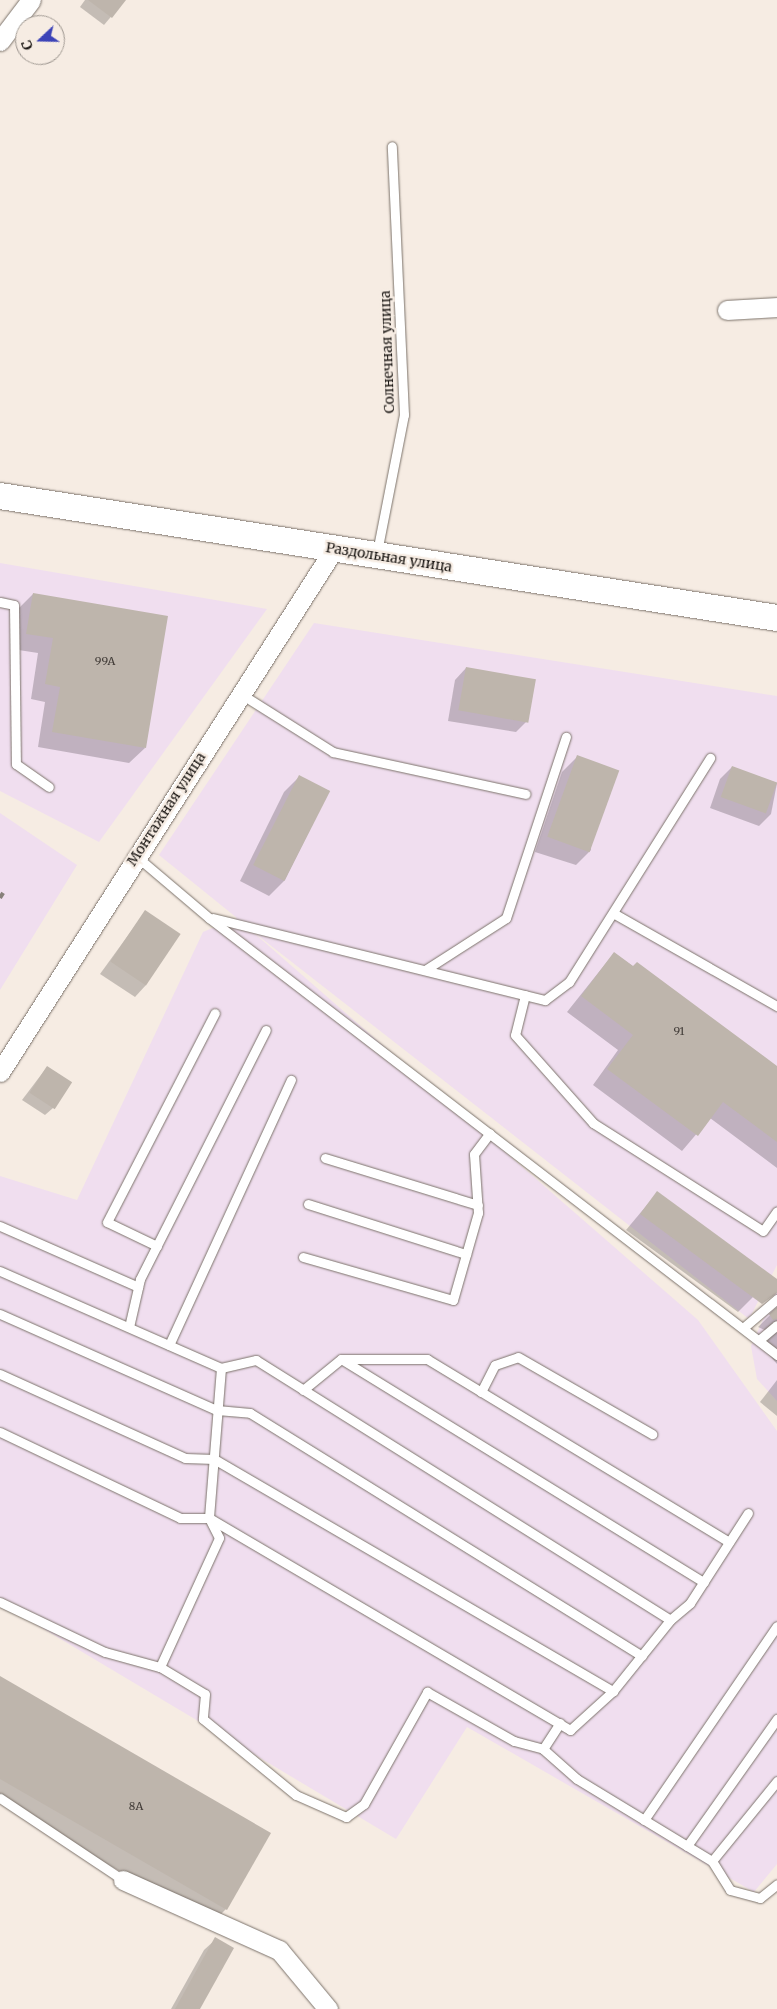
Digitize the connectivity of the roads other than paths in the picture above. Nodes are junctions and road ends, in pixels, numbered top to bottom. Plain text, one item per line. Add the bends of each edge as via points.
1 (30, 0) edge
2 (0, 41) edge
3 (392, 146) dead end
4 (777, 307) edge
5 (726, 310) dead end
6 (0, 496) edge
7 (334, 548) junction
8 (376, 555) junction
9 (0, 602) edge
10 (777, 618) edge
11 (240, 693) junction
12 (566, 738) dead end
13 (710, 758) dead end
14 (49, 787) dead end
15 (524, 794) dead end
16 (136, 856) junction
17 (612, 913) junction
18 (209, 918) junction
19 (424, 970) junction
20 (525, 995) junction
21 (777, 1006) edge
22 (215, 1013) dead end
23 (266, 1030) dead end
24 (0, 1072) edge
25 (291, 1080) dead end
26 (490, 1133) junction
27 (325, 1158) dead end
28 (308, 1204) dead end
29 (478, 1204) junction
30 (777, 1211) edge
31 (0, 1226) edge
32 (157, 1246) junction
33 (466, 1254) junction
34 (303, 1258) dead end
35 (0, 1271) edge
36 (138, 1287) junction
37 (777, 1299) edge
38 (0, 1314) edge
39 (777, 1325) edge
40 (129, 1327) junction
41 (743, 1328) junction
42 (759, 1340) junction
43 (168, 1345) junction
44 (777, 1355) edge
45 (341, 1359) junction
46 (221, 1368) junction
47 (0, 1374) edge
48 (303, 1390) junction
49 (481, 1392) junction
50 (217, 1410) junction
51 (0, 1432) edge
52 (652, 1434) dead end
53 (214, 1459) junction
54 (748, 1513) dead end
55 (209, 1518) junction
56 (730, 1542) junction
57 (704, 1582) junction
58 (0, 1602) edge
59 (670, 1620) junction
60 (777, 1626) edge
61 (642, 1656) junction
62 (160, 1667) junction
63 (613, 1691) junction
64 (777, 1719) edge
65 (560, 1723) junction
66 (543, 1749) junction
67 (777, 1781) edge
68 (0, 1798) edge
69 (644, 1820) junction
70 (687, 1846) junction
71 (712, 1860) junction
72 (123, 1880) joint
73 (777, 1884) edge
74 (328, 2009) edge

1 - 2 street
3 - 8 lane, Солнечная улица via 404,415
4 - 5 street
6 - 7 main road, Раздольная улица
7 - 8 main road, Раздольная улица
7 - 11 street, Монтажная улица
8 - 10 main road, Раздольная улица
9 - 14 lane via 14,605 16,764
11 - 15 lane via 333,752
11 - 16 street, Монтажная улица
12 - 19 lane via 506,918
13 - 17 lane
16 - 18 lane
16 - 24 street, Монтажная улица
17 - 20 lane via 558,993 545,1000
17 - 21 lane
18 - 19 lane
18 - 26 lane
19 - 20 lane
20 - 30 lane via 515,1035 593,1123 763,1231
22 - 32 lane via 107,1222
23 - 32 lane
25 - 43 lane
26 - 29 lane via 474,1154
26 - 41 lane
27 - 29 lane
28 - 33 lane
29 - 33 lane
31 - 36 lane
32 - 36 lane
33 - 34 lane via 453,1300
35 - 40 lane
36 - 40 lane
37 - 41 lane
38 - 50 lane
39 - 42 lane
40 - 43 lane
41 - 42 lane
42 - 44 lane
43 - 46 lane
45 - 48 lane
45 - 49 lane via 427,1359
45 - 57 lane
46 - 48 lane via 256,1360
46 - 50 lane
47 - 53 lane via 185,1458
48 - 59 lane
49 - 52 lane via 495,1365 518,1357
49 - 56 lane
50 - 53 lane
50 - 61 lane via 250,1413
51 - 55 lane via 180,1518
53 - 55 lane
53 - 63 lane
54 - 56 lane
55 - 62 lane via 219,1538
55 - 65 lane
56 - 57 lane
57 - 59 lane via 690,1603
58 - 62 lane via 105,1652
59 - 61 lane
60 - 69 lane
61 - 63 lane
62 - 66 lane via 205,1694 203,1719 296,1795 346,1818 364,1804 427,1692 514,1741
63 - 65 lane via 570,1730
64 - 70 lane
65 - 66 lane
66 - 69 lane via 577,1780
67 - 71 lane
68 - 72 lane
69 - 70 lane
70 - 71 lane
71 - 73 lane via 730,1890 760,1898
72 - 74 street via 279,1950

